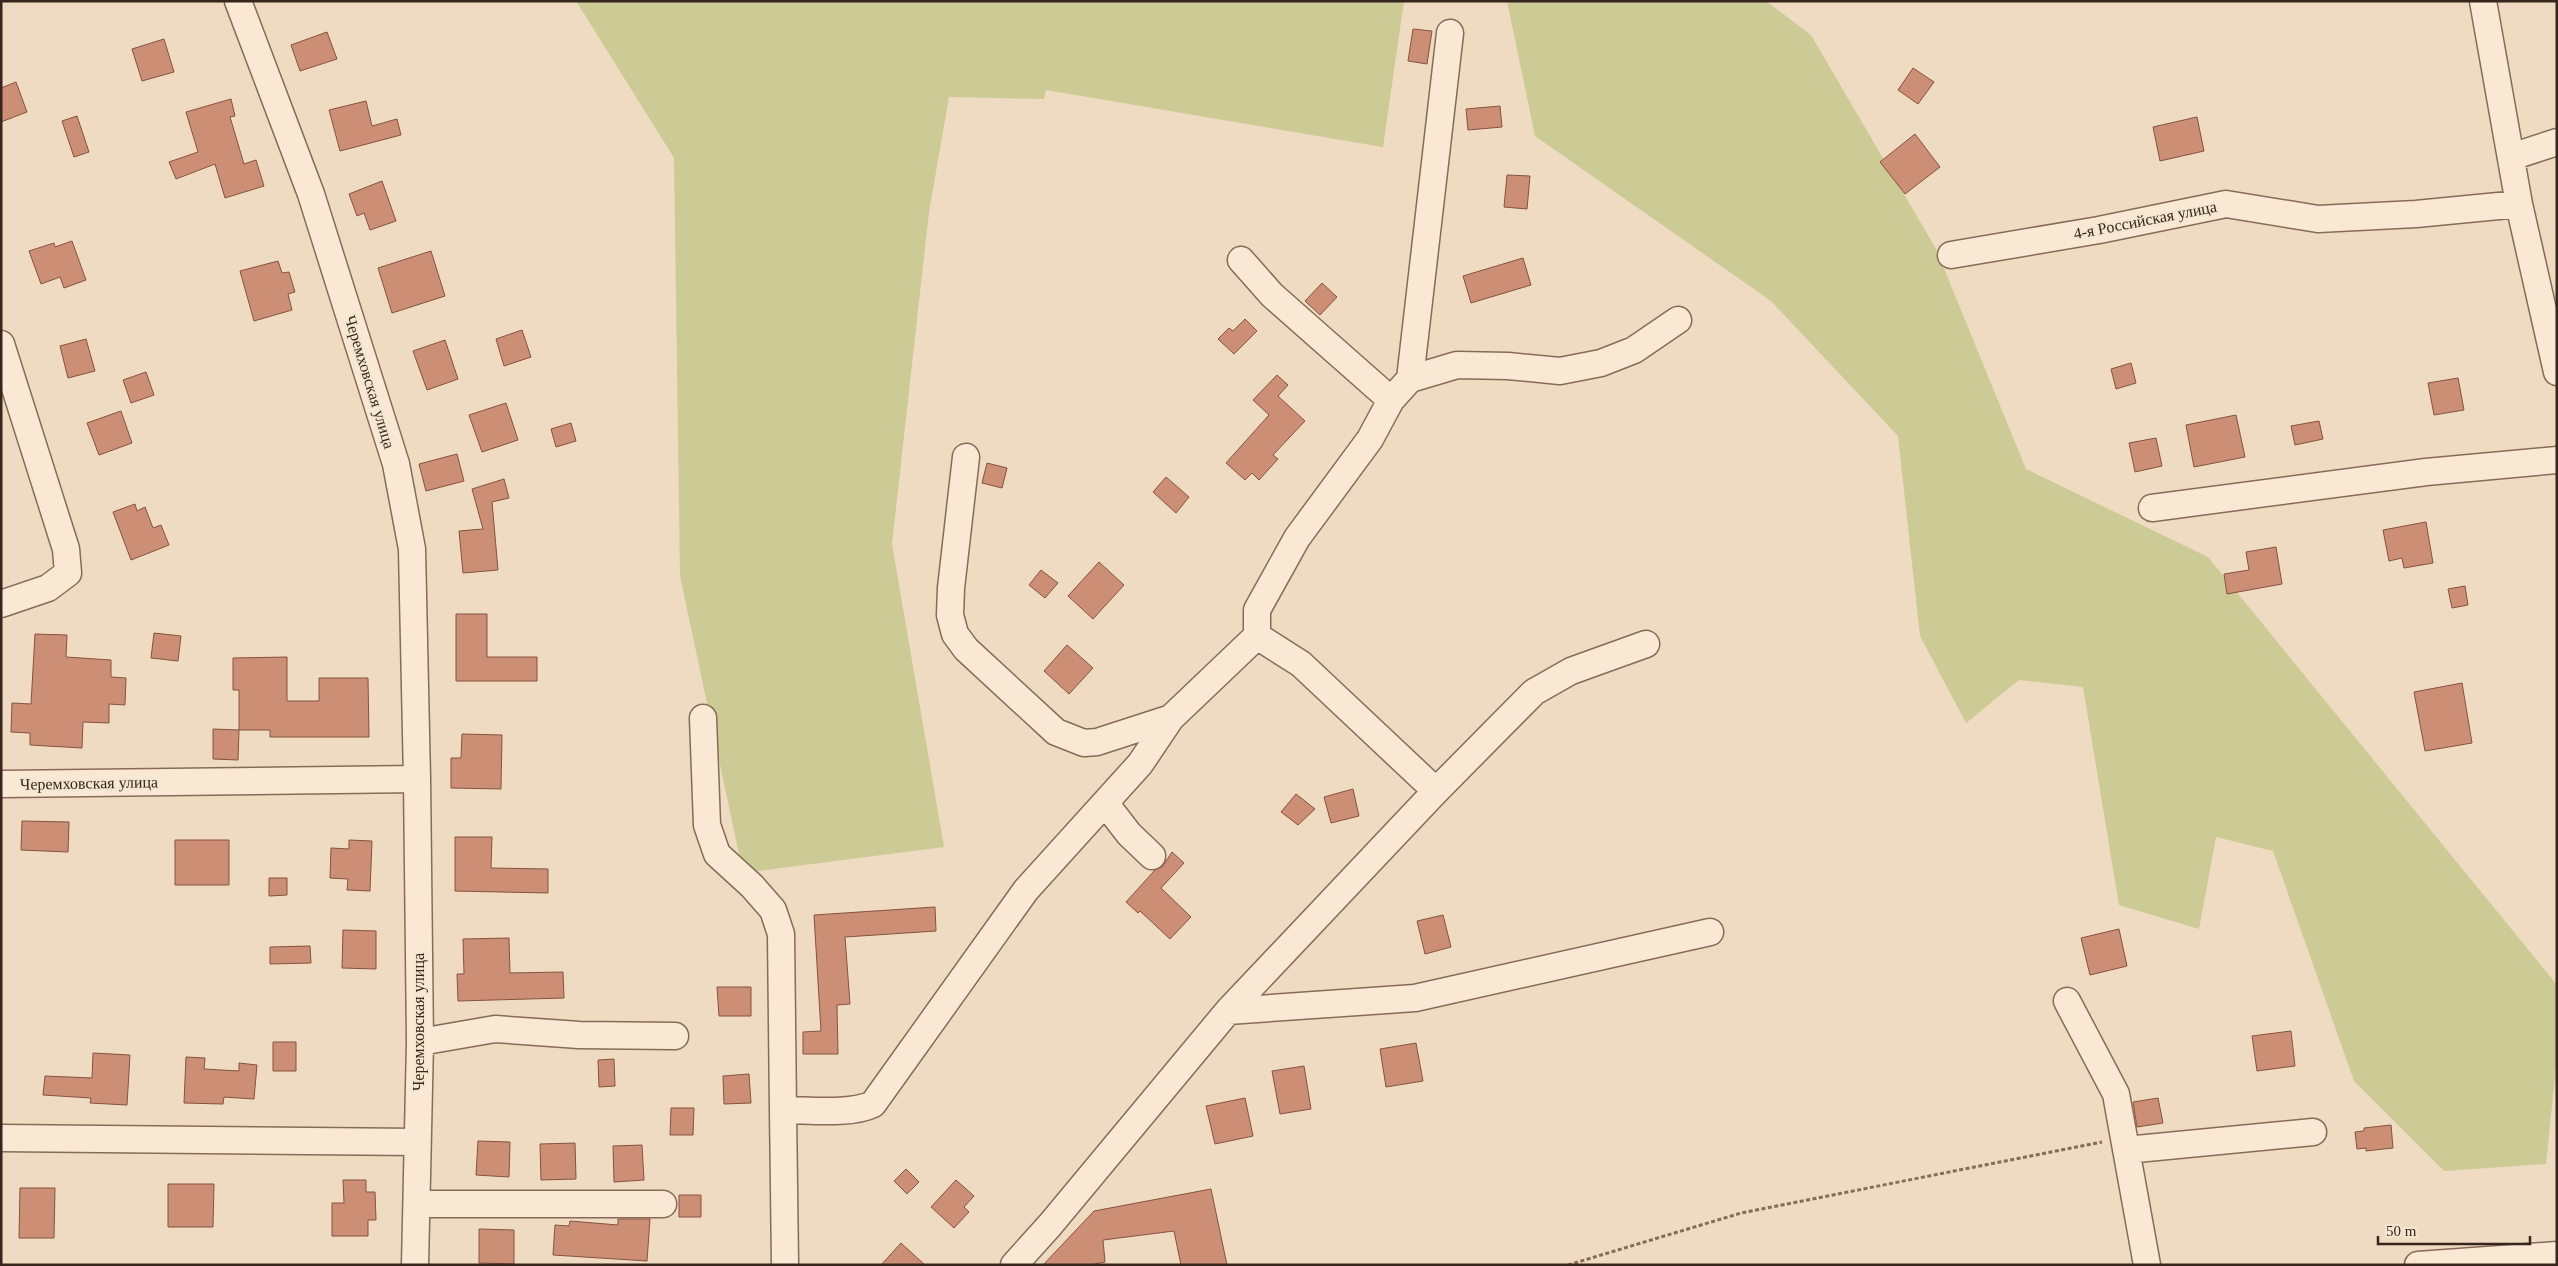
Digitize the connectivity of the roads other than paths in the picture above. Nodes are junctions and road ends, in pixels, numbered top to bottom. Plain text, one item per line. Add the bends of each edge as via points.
1 (238, 1) edge
2 (2483, 1) edge
3 (1450, 33) dead end
4 (2557, 142) edge
5 (2510, 157) junction
6 (2519, 204) junction
7 (1951, 255) dead end
8 (1241, 260) dead end
9 (1678, 320) dead end
10 (1, 344) edge
11 (2557, 372) edge
12 (1410, 379) junction
13 (1391, 400) junction
14 (966, 457) dead end
15 (2557, 460) edge
16 (2152, 508) dead end
17 (1, 604) edge
18 (1257, 636) junction
19 (1646, 644) dead end
20 (703, 718) dead end
21 (1171, 718) junction
22 (417, 779) junction
23 (1, 784) edge
24 (1436, 791) junction
25 (1105, 803) junction
26 (1152, 856) dead end
27 (1710, 932) dead end
28 (2068, 1001) dead end
29 (1228, 1011) junction
30 (675, 1036) dead end
31 (420, 1042) junction
32 (783, 1110) junction
33 (2313, 1132) dead end
34 (1, 1138) edge
35 (417, 1142) junction
36 (2125, 1143) junction
37 (417, 1204) junction
38 (663, 1204) dead end
39 (2557, 1256) edge
40 (415, 1265) edge
41 (785, 1265) edge
42 (1014, 1265) edge
43 (2147, 1265) edge
44 (2418, 1265) edge

1 - 22 street, Черемховская улица via 311,194 396,464 412,549
2 - 5 street
3 - 12 street
4 - 5 street
5 - 6 street
6 - 7 street, 4-я Российская улица via 2318,220 2226,204
6 - 11 street
8 - 13 street via 1272,295
9 - 12 street via 1634,350 1601,362 1560,371 1458,365
10 - 17 street via 66,548 68,573 48,588
12 - 13 street
13 - 18 street via 1370,439 1296,538 1274,575 1257,610
14 - 21 street via 950,615 955,634 966,650 1056,732 1070,739 1096,742
15 - 16 street via 2426,472
18 - 21 street
18 - 24 street via 1301,664
19 - 24 street via 1571,671 1534,692
20 - 32 street via 707,825 717,854 773,910 781,934
21 - 25 street via 1140,764
22 - 23 street, Черемховская улица
22 - 31 street, Черемховская улица
24 - 29 street
25 - 26 street via 1129,834
25 - 32 street via 1026,890 874,1104 852,1109
27 - 29 street via 1415,998
28 - 36 street via 2116,1094
29 - 42 street
30 - 31 street via 579,1035 495,1029
31 - 35 street, Черемховская улица
32 - 41 street
33 - 36 street
34 - 35 street
35 - 37 street, Черемховская улица
36 - 43 street
37 - 38 street
37 - 40 street, Черемховская улица
39 - 44 street

